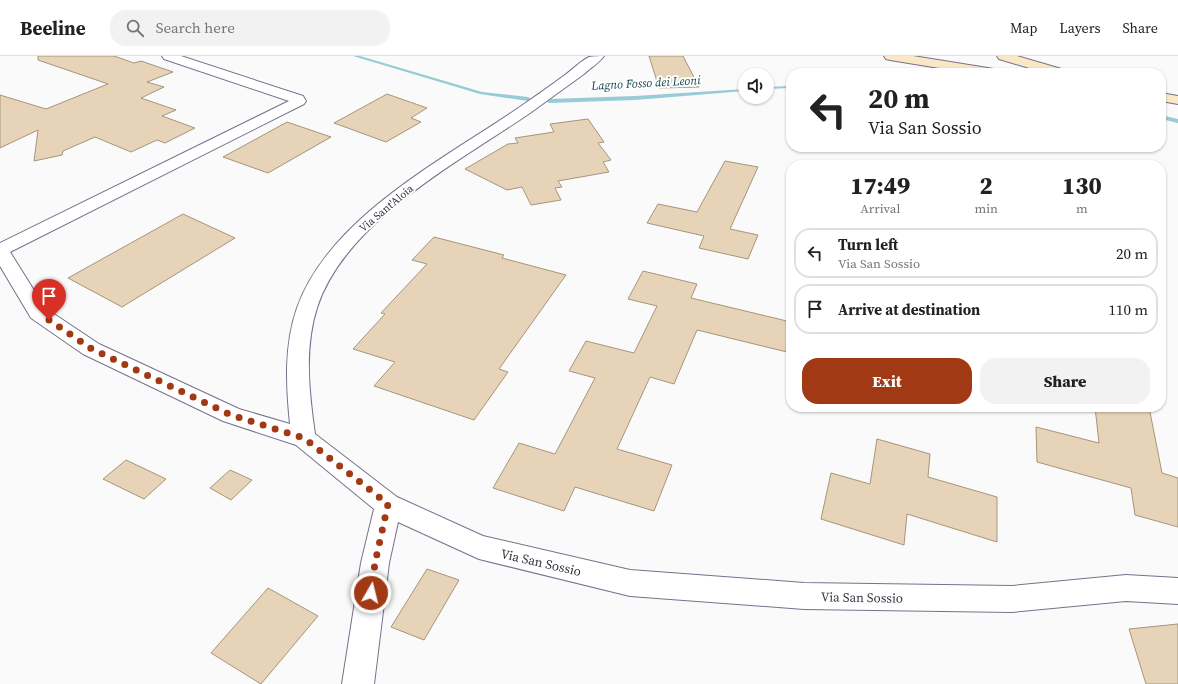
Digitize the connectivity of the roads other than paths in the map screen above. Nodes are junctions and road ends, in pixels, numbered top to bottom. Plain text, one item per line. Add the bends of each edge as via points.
1 (168, 56) edge
2 (598, 56) edge
3 (890, 56) edge
4 (973, 56) edge
5 (1006, 57) edge
6 (949, 61) edge
7 (975, 68) edge
8 (994, 68) edge
9 (1015, 68) edge
10 (1043, 68) edge
11 (1166, 98) edge
12 (1178, 100) edge
13 (0, 250) edge
14 (304, 438) junction
15 (388, 504) junction
16 (1178, 591) edge
17 (358, 684) edge

1 - 13 street via 299,101
2 - 14 street, Via Sant'Aloia via 522,112 418,182 372,218 329,264 308,303 298,345 298,393
3 - 6 street
4 - 8 street
5 - 9 street
5 - 10 street
6 - 7 street
11 - 12 street
13 - 14 street, Via San Sossio via 38,313 92,349 231,415
14 - 15 street, Via San Sossio
15 - 16 street, Via San Sossio via 479,547 630,583 804,596 1012,599 1126,588
15 - 17 street via 375,563

